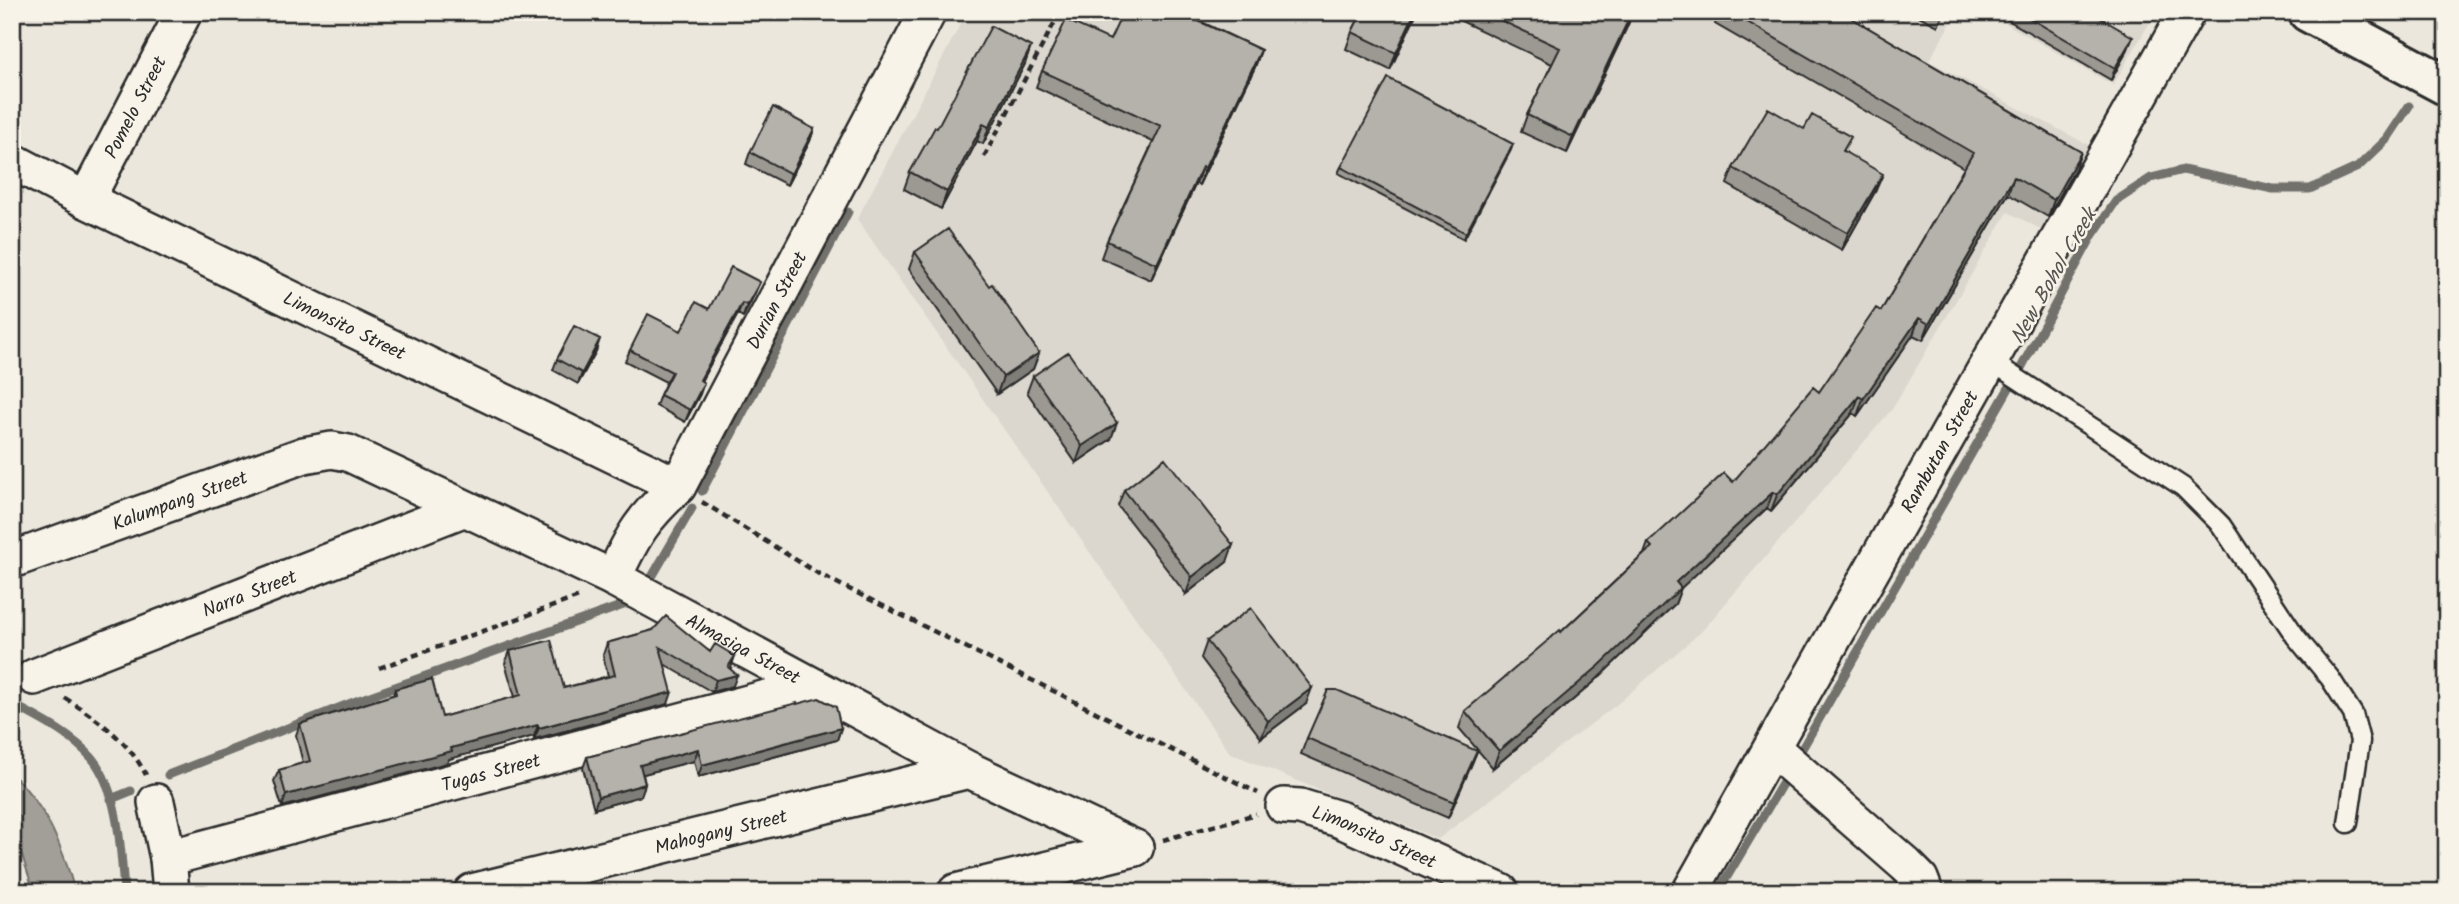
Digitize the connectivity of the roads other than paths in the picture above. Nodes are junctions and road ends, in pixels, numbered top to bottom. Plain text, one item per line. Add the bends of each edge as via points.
1 (184, 12) edge
2 (928, 12) edge
3 (2187, 12) edge
4 (2308, 12) edge
5 (2447, 86) edge
6 (12, 161) edge
7 (86, 200) junction
8 (1989, 360) junction
9 (348, 453) joint
10 (689, 493) junction
11 (463, 509) junction
12 (12, 560) edge
13 (613, 578) junction
14 (34, 677) road end
15 (812, 686) junction
16 (1772, 748) junction
17 (969, 770) junction
18 (156, 802) road end
19 (1284, 806) road end
20 (2348, 823) dead end
21 (168, 858) junction
22 (171, 892) edge
23 (472, 892) edge
24 (956, 892) edge
25 (1501, 892) edge
26 (1690, 892) edge
27 (1925, 892) edge

1 - 7 street, Pomelo Street
2 - 10 street, Durian Street
3 - 8 street, Rambutan Street
4 - 5 highway
6 - 7 street, Limonsito Street
7 - 10 street, Limonsito Street
8 - 16 street, Rambutan Street
8 - 20 lane via 2183,487 2221,525 2353,714 2360,741
9 - 11 street, Almasiga Street
9 - 12 street, Kalumpang Street via 332,450 304,455
10 - 13 street, Durian Street via 644,519
11 - 13 street, Almasiga Street
11 - 14 street, Narra Street
13 - 15 street, Almasiga Street
15 - 17 street, Almasiga Street
15 - 21 street, Tugas Street
16 - 26 street, Rambutan Street
16 - 27 street via 1906,865
17 - 23 street, Mahogany Street
17 - 24 street, Almasiga Street via 1135,848
18 - 21 street
19 - 25 street, Limonsito Street via 1339,819
21 - 22 street

